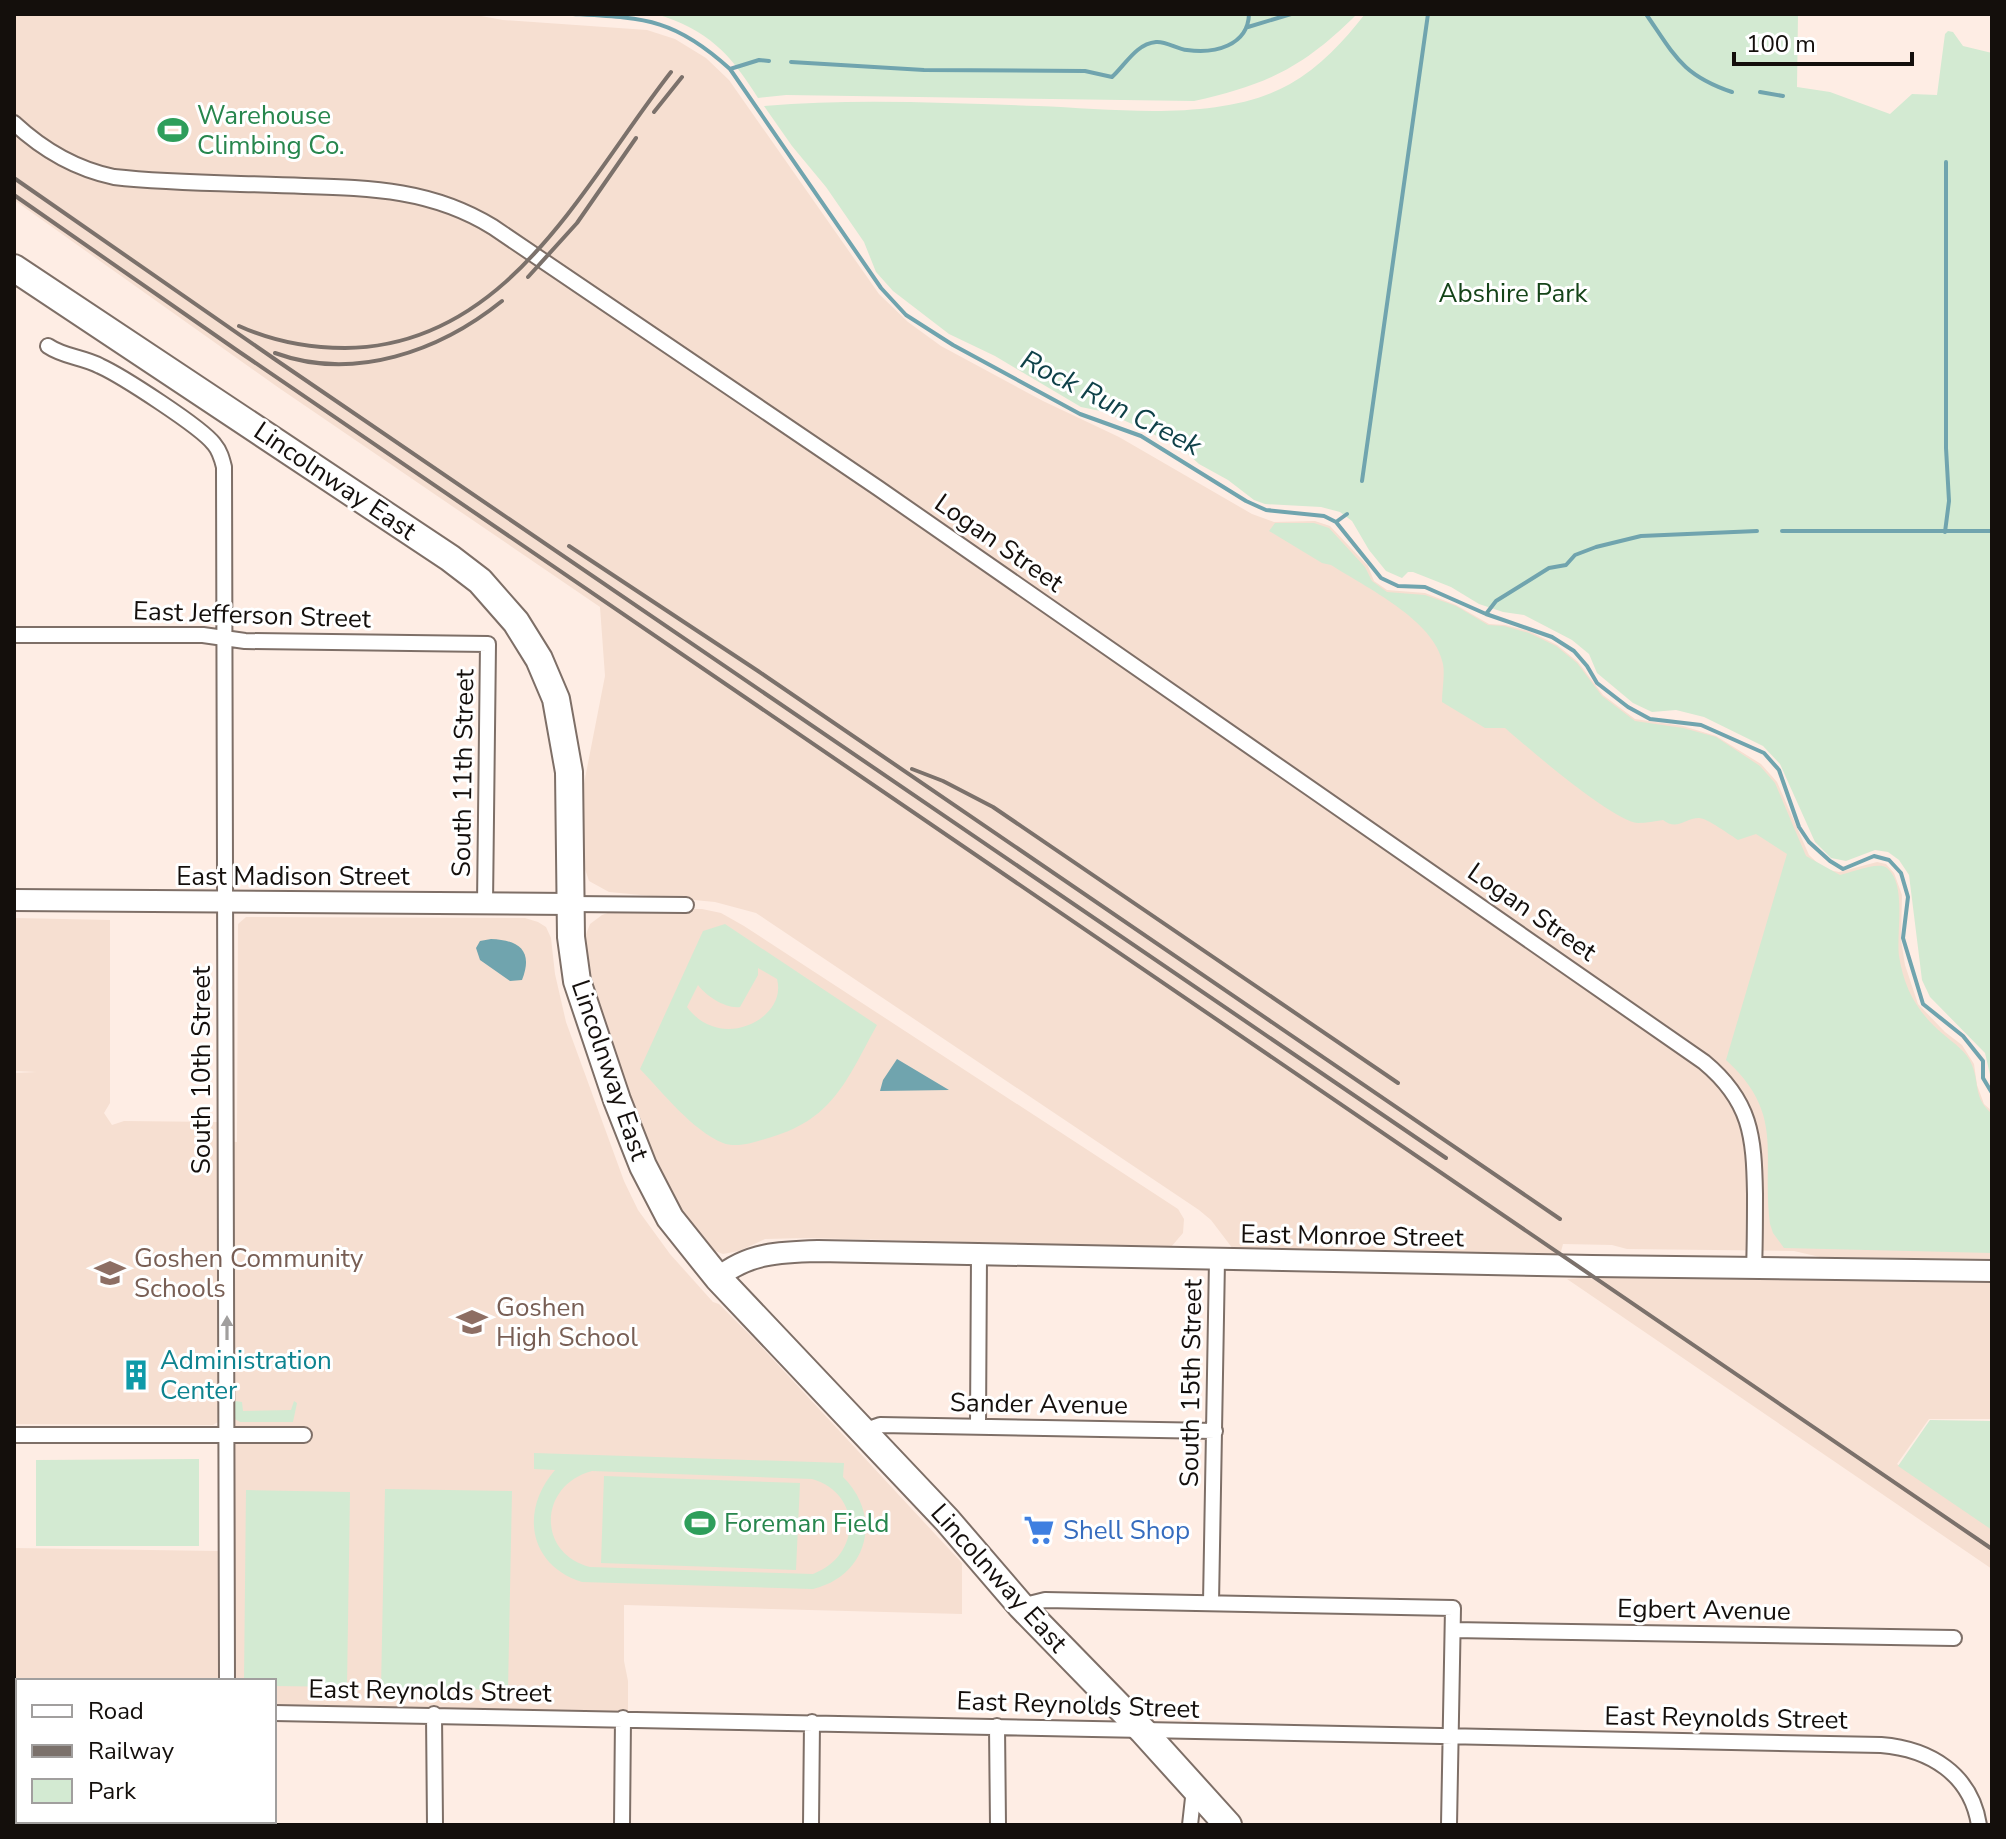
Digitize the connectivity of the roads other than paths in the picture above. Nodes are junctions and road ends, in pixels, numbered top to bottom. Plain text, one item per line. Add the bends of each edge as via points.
1 (14, 123) edge
2 (20, 273) edge
3 (48, 346) dead end
4 (14, 635) edge
5 (224, 638) junction
6 (488, 644) joint
7 (14, 900) edge
8 (224, 902) junction
9 (485, 904) junction
10 (571, 904) junction
11 (686, 905) dead end
12 (979, 1255) junction
13 (1217, 1260) junction
14 (1754, 1269) junction
15 (1992, 1271) edge
16 (718, 1278) junction
17 (978, 1426) junction
18 (863, 1431) junction
19 (1215, 1431) junction
20 (226, 1434) junction
21 (14, 1435) edge
22 (304, 1435) dead end
23 (1211, 1603) junction
24 (1021, 1606) junction
25 (1453, 1630) junction
26 (1954, 1638) dead end
27 (227, 1679) edge
28 (276, 1713) edge
29 (434, 1714) junction
30 (623, 1718) junction
31 (812, 1722) junction
32 (997, 1726) junction
33 (1143, 1731) junction
34 (1451, 1737) junction
35 (1194, 1788) junction
36 (435, 1825) edge
37 (622, 1825) edge
38 (811, 1825) edge
39 (998, 1825) edge
40 (1190, 1825) edge
41 (1228, 1825) edge
42 (1449, 1825) edge
43 (1979, 1825) edge

1 - 14 street, Logan Street via 50,151 98,174 394,192 445,202 493,227 1704,1062 1732,1090 1750,1126 1755,1158
2 - 10 highway, Lincolnway East via 450,558 502,603 539,659 562,720 569,772
3 - 5 street, South 10th Street via 100,366 215,444 225,488
4 - 5 street, East Jefferson Street
5 - 6 street, East Jefferson Street
5 - 8 street, South 10th Street
6 - 9 street, South 11th Street
7 - 8 street, East Madison Street
8 - 9 street, East Madison Street
20 -> 8 street, South 10th Street
9 - 10 street, East Madison Street
10 - 11 street
10 - 16 highway, Lincolnway East via 577,981 617,1100 670,1218
12 - 13 street, East Monroe Street
12 - 16 street, East Monroe Street via 784,1252 749,1259
12 - 17 street
13 - 14 street, East Monroe Street
13 - 19 street, South 15th Street
14 - 15 street, East Monroe Street
16 - 18 highway, Lincolnway East
17 - 18 street, Sander Avenue via 880,1425
17 - 19 street, Sander Avenue
18 - 24 highway, Lincolnway East
19 - 23 street, South 15th Street
20 - 21 street
20 - 22 street
20 - 27 street, South 10th Street
23 - 24 street via 1045,1600
23 - 25 street via 1453,1608
24 - 33 highway, Lincolnway East
25 - 26 street, Egbert Avenue
25 - 34 street
28 - 29 street, East Reynolds Street
29 - 30 street, East Reynolds Street
29 - 36 street
30 - 31 street, East Reynolds Street
30 - 37 street
31 - 32 street, East Reynolds Street
31 - 38 street
32 - 33 street, East Reynolds Street
32 - 39 street
33 - 34 street, East Reynolds Street
33 - 35 highway, Lincolnway East
34 - 42 street
34 - 43 street, East Reynolds Street via 1896,1746 1925,1755 1954,1773 1973,1802
35 - 40 street
35 - 41 highway, Lincolnway East

